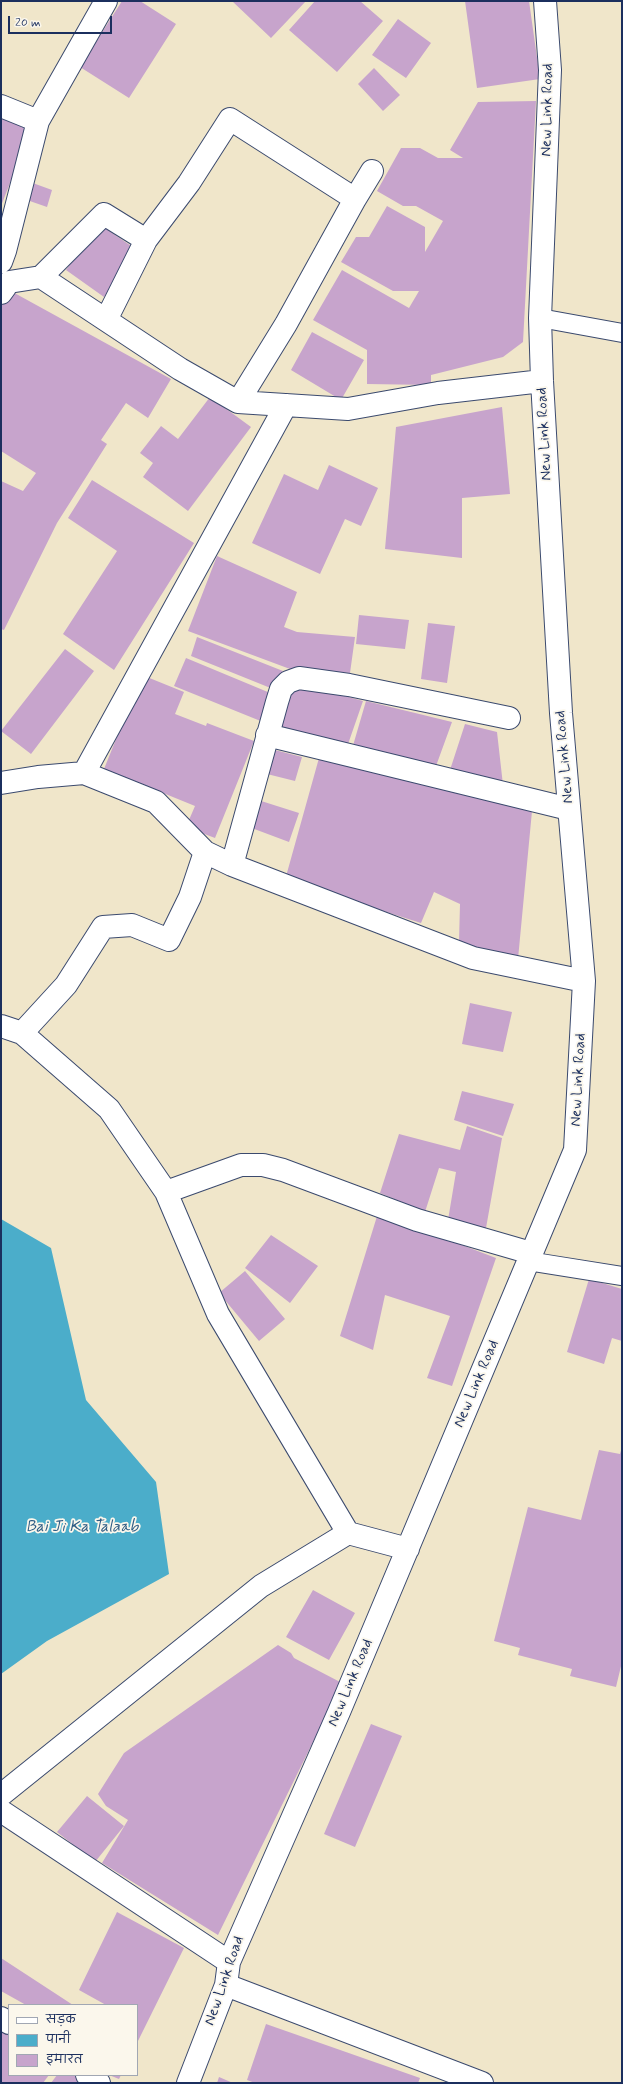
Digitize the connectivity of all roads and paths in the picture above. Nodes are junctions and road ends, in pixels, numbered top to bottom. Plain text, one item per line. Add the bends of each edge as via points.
1 (106, 1) edge
2 (545, 1) edge
3 (1, 106) edge
4 (38, 121) junction
5 (372, 171) dead end
6 (355, 199) junction
7 (146, 240) junction
8 (1, 262) edge
9 (41, 277) junction
10 (1, 293) edge
11 (540, 318) junction
12 (106, 320) junction
13 (622, 333) edge
14 (542, 381) junction
15 (238, 402) junction
16 (286, 405) junction
17 (509, 718) dead end
18 (267, 735) junction
19 (84, 774) junction
20 (1, 783) edge
21 (569, 809) junction
22 (205, 852) junction
23 (232, 865) junction
24 (584, 981) junction
25 (1, 1026) edge
26 (22, 1034) junction
27 (166, 1192) junction
28 (530, 1257) junction
29 (622, 1276) edge
30 (348, 1533) junction
31 (408, 1549) junction
32 (1, 1795) edge
33 (1, 1811) edge
34 (229, 1962) junction
35 (226, 1985) junction
36 (88, 2076) edge
37 (99, 2083) edge
38 (188, 2083) edge
39 (482, 2083) edge

1 - 4 street
2 - 11 street, New Link Road via 550,70
3 - 4 street
4 - 8 street via 6,251
5 - 6 street
6 - 7 street via 230,119 189,183
6 - 15 street via 286,324
7 - 9 street via 104,214
7 - 12 street
9 - 10 street via 9,282
9 - 12 street
11 - 13 lane
11 - 14 street, New Link Road
12 - 15 street via 180,369
14 - 16 street via 438,393 348,409
14 - 21 street, New Link Road
15 - 16 street
16 - 19 street
17 - 18 street via 349,685 299,678 288,682 281,689
18 - 21 street
18 - 23 street
19 - 20 street
19 - 22 street via 156,802
21 - 24 street, New Link Road
22 - 23 street
22 - 26 street via 190,897 169,940 132,925 103,927 66,985
23 - 24 street via 473,958
24 - 28 street, New Link Road via 575,1150
25 - 26 street
26 - 27 street via 109,1109
27 - 28 street via 241,1165 263,1165
27 - 30 street via 218,1314
28 - 29 lane
28 - 31 street, New Link Road
30 - 31 street
30 - 32 street via 261,1586
31 - 34 street, New Link Road
33 - 34 street
34 - 35 street, New Link Road
35 - 38 street, New Link Road
35 - 39 street
36 - 37 street

